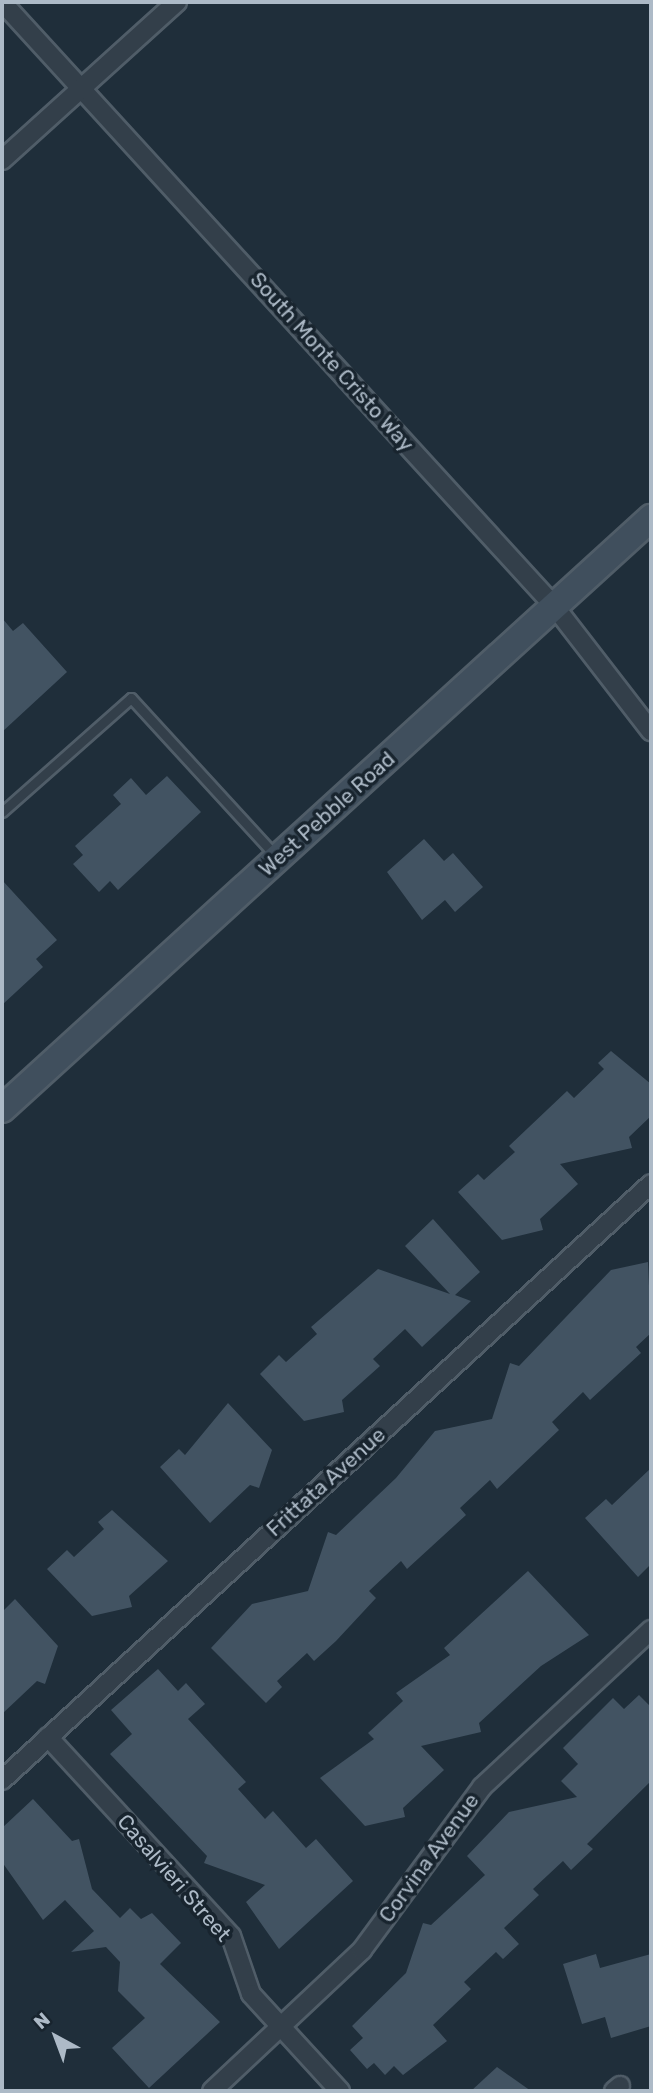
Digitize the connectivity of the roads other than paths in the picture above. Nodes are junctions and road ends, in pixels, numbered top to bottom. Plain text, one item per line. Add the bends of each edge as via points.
1 (2, 2) edge
2 (177, 2) edge
3 (81, 88) junction
4 (2, 160) edge
5 (651, 518) edge
6 (555, 607) junction
7 (651, 731) edge
8 (2, 812) edge
9 (278, 858) junction
10 (2, 1109) edge
11 (651, 1184) edge
12 (651, 1630) edge
13 (48, 1737) junction
14 (2, 1780) edge
15 (284, 2029) junction
16 (212, 2091) edge
17 (340, 2091) edge

1 - 3 street, South Monte Cristo Way
2 - 3 street
3 - 4 street
3 - 6 street, South Monte Cristo Way
5 - 6 street, West Pebble Road
6 - 7 street, South Monte Cristo Way
6 - 9 street, West Pebble Road
8 - 9 lane via 131,698
9 - 10 street, West Pebble Road
11 - 13 street, Frittata Avenue
12 - 15 street, Corvina Avenue via 482,1787 362,1950
13 - 14 street, Frittata Avenue
13 - 15 street, Casalvieri Street via 231,1936 251,1994
15 - 16 street, Corvina Avenue
15 - 17 street, Casalvieri Street

